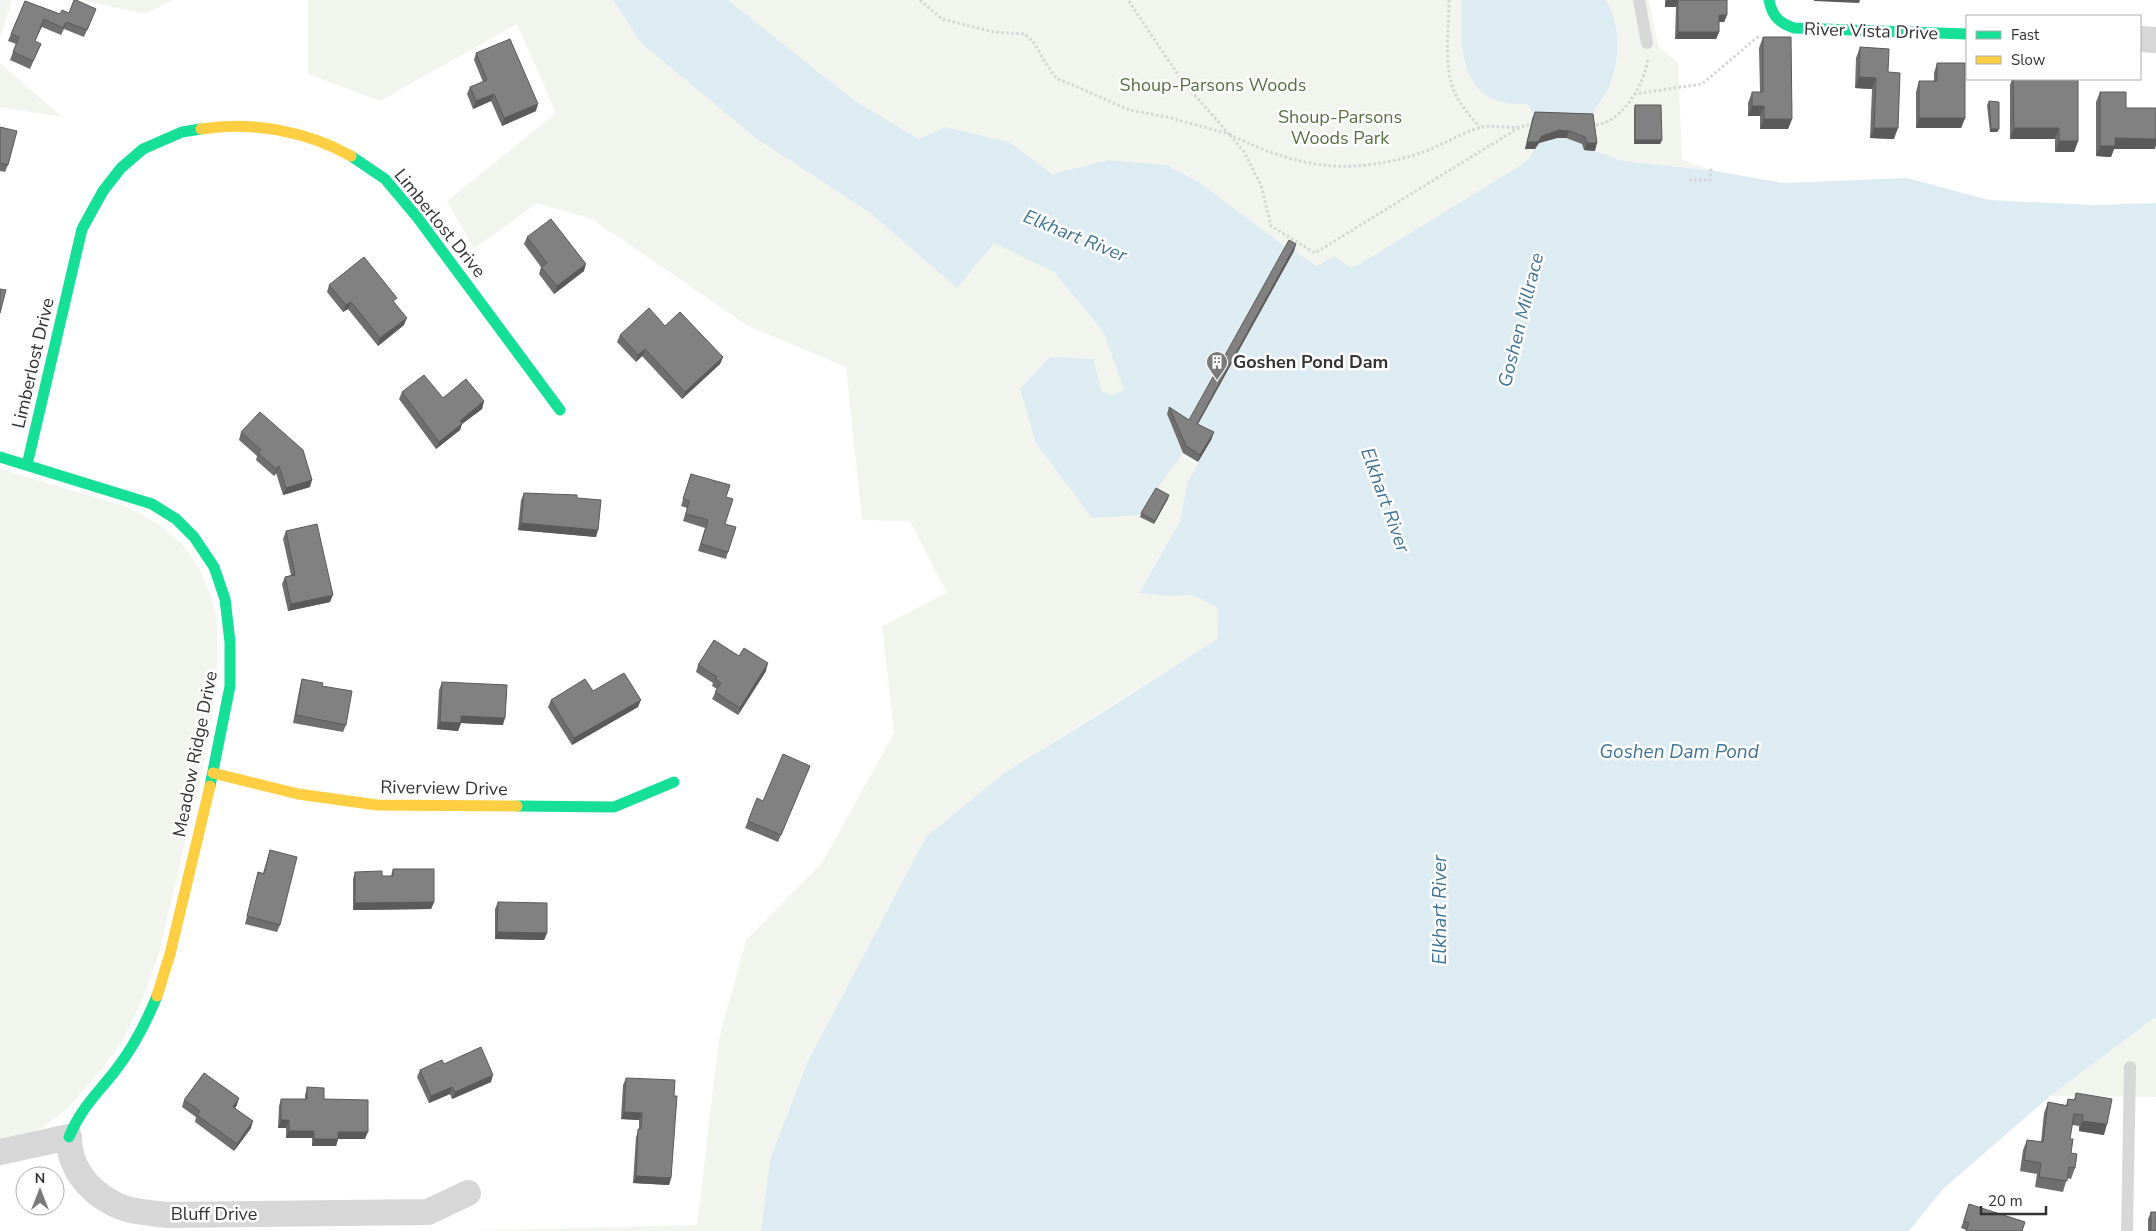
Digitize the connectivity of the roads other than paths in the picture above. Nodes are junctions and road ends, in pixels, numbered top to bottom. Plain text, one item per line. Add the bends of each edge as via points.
1 (1639, 0) edge
2 (1769, 0) edge
3 (1966, 34) edge
4 (2141, 39) edge
5 (2156, 40) edge
6 (1646, 43) road end
7 (560, 410) dead end
8 (0, 457) edge
9 (27, 465) junction
10 (213, 773) junction
11 (674, 782) dead end
12 (2130, 1067) dead end
13 (69, 1137) junction
14 (0, 1152) edge
15 (468, 1193) dead end
16 (206, 1223) edge
17 (2127, 1231) edge

1 - 6 lane
2 - 3 street, River Vista Drive via 1776,21 1798,28
4 - 5 street
7 - 9 street, Limberlost Drive via 417,217 385,179 349,155 316,139 275,130 226,125 182,132 143,149 121,168 103,191 82,229
8 - 9 street, Meadow Ridge Drive
9 - 10 street, Meadow Ridge Drive via 152,504 176,519 194,537 214,567 225,599 230,642 230,686
10 - 11 street, Riverview Drive via 298,794 377,805 614,807
10 - 13 street, Meadow Ridge Drive via 157,996 138,1038 77,1117
12 - 17 lane
13 - 14 street
13 - 16 street, Bluff Drive via 71,1160 81,1176 96,1192 115,1204
15 - 16 street, Bluff Drive via 428,1212

